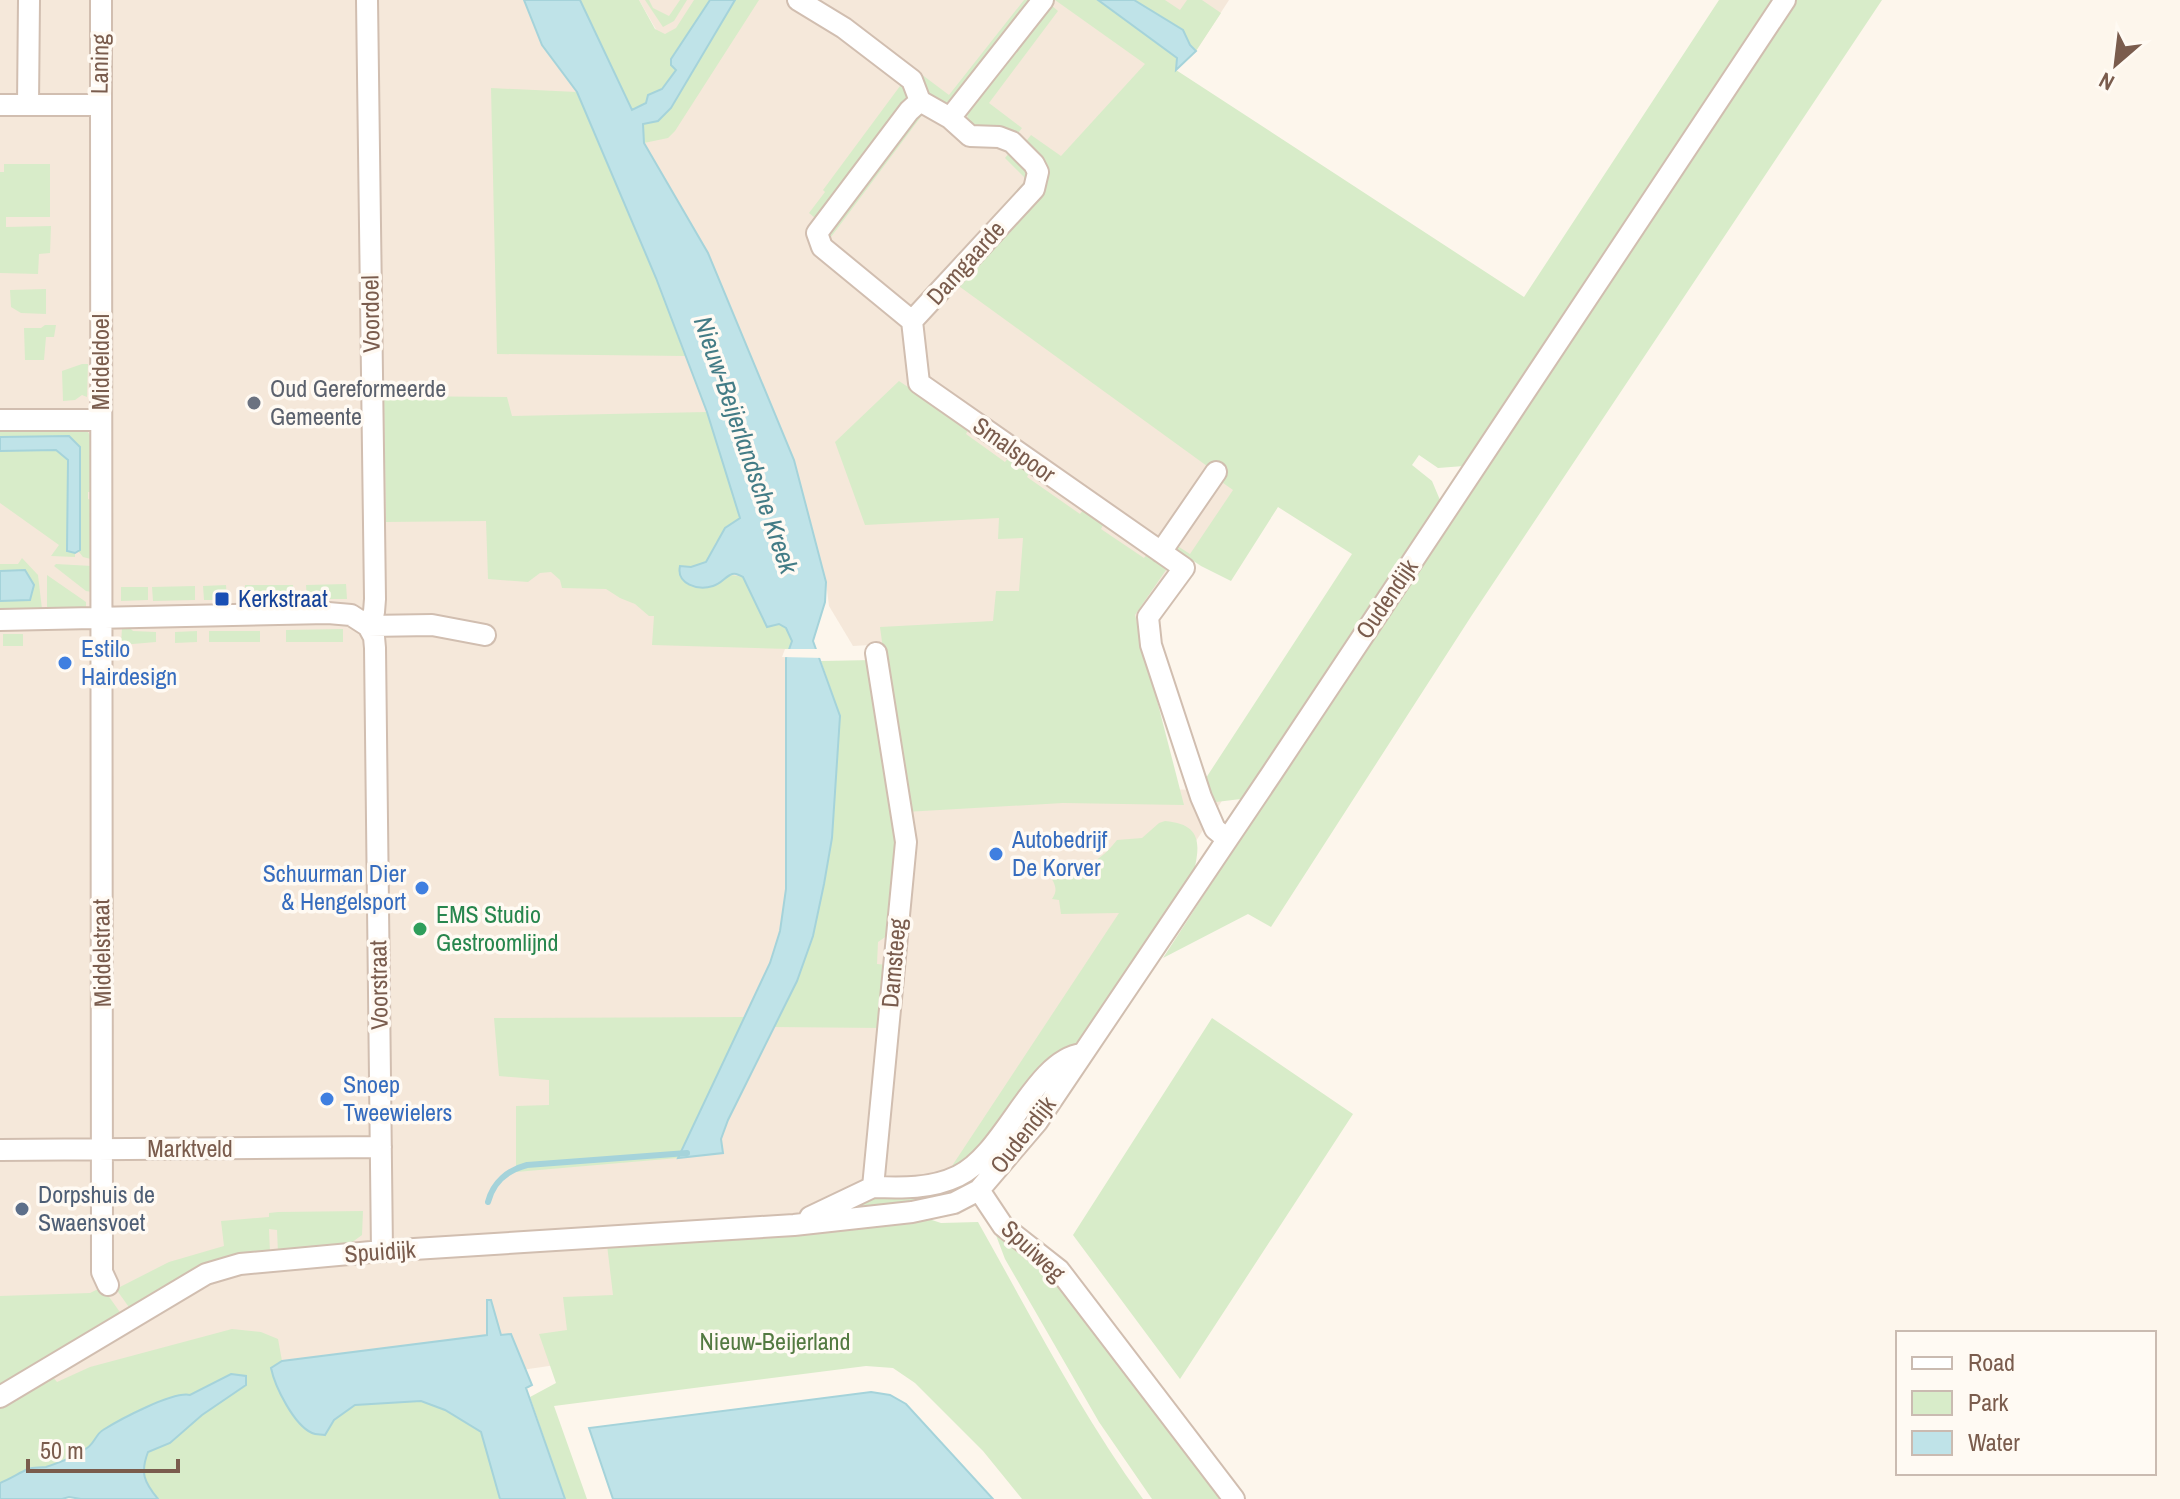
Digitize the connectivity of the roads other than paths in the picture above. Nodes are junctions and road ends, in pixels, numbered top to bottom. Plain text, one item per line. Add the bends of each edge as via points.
1 (29, 0) edge
2 (101, 0) edge
3 (367, 0) edge
4 (798, 0) edge
5 (1043, 0) edge
6 (1785, 0) edge
7 (920, 101) junction
8 (0, 105) edge
9 (28, 105) junction
10 (101, 105) junction
11 (950, 118) junction
12 (912, 321) junction
13 (0, 420) edge
14 (101, 420) junction
15 (1216, 472) dead end
16 (1161, 552) junction
17 (100, 619) junction
18 (0, 620) edge
19 (368, 626) junction
20 (485, 635) dead end
21 (876, 653) dead end
22 (1226, 838) junction
23 (1082, 1054) junction
24 (381, 1147) junction
25 (0, 1150) edge
26 (104, 1150) junction
27 (873, 1187) junction
28 (979, 1190) junction
29 (794, 1225) junction
30 (382, 1251) junction
31 (108, 1285) dead end
32 (0, 1397) edge
33 (1234, 1499) edge

1 - 9 street
2 - 10 street, Laning
3 - 19 street, Voordoel via 375,599
4 - 7 street via 912,80
5 - 11 street
6 - 22 street, Oudendijk
7 - 11 street
7 - 12 street, Damgaarde via 817,233 822,247
8 - 9 street, Laning
9 - 10 street, Laning
10 - 14 street, Middeldoel
11 - 12 street, Damgaarde via 970,136 1012,142 1034,164 1038,180
12 - 16 street, Smalspoor via 919,383
13 - 14 street
14 - 17 street, Middeldoel
15 - 16 street
16 - 22 street, Smalspoor via 1184,568 1148,617 1151,645 1201,797 1215,829
17 - 18 street
17 - 19 street via 328,613 351,615
17 - 26 street, Middelstraat
19 - 20 street via 432,625
19 - 24 street, Voorstraat via 375,648
21 - 27 street, Damsteeg via 906,842
22 - 23 street, Oudendijk
23 - 27 street via 1053,1069 981,1159 961,1175 912,1188
23 - 28 street, Oudendijk via 1037,1122
24 - 26 street, Marktveld
24 - 30 street, Voorstraat
25 - 26 street, Marktveld
26 - 31 street, Middelstraat via 102,1272
27 - 29 street
28 - 29 street via 954,1203 912,1212
28 - 33 street, Spuiweg via 1003,1226 1059,1270
29 - 30 street, Spuidijk
30 - 32 street, Spuidijk via 240,1264 206,1274

